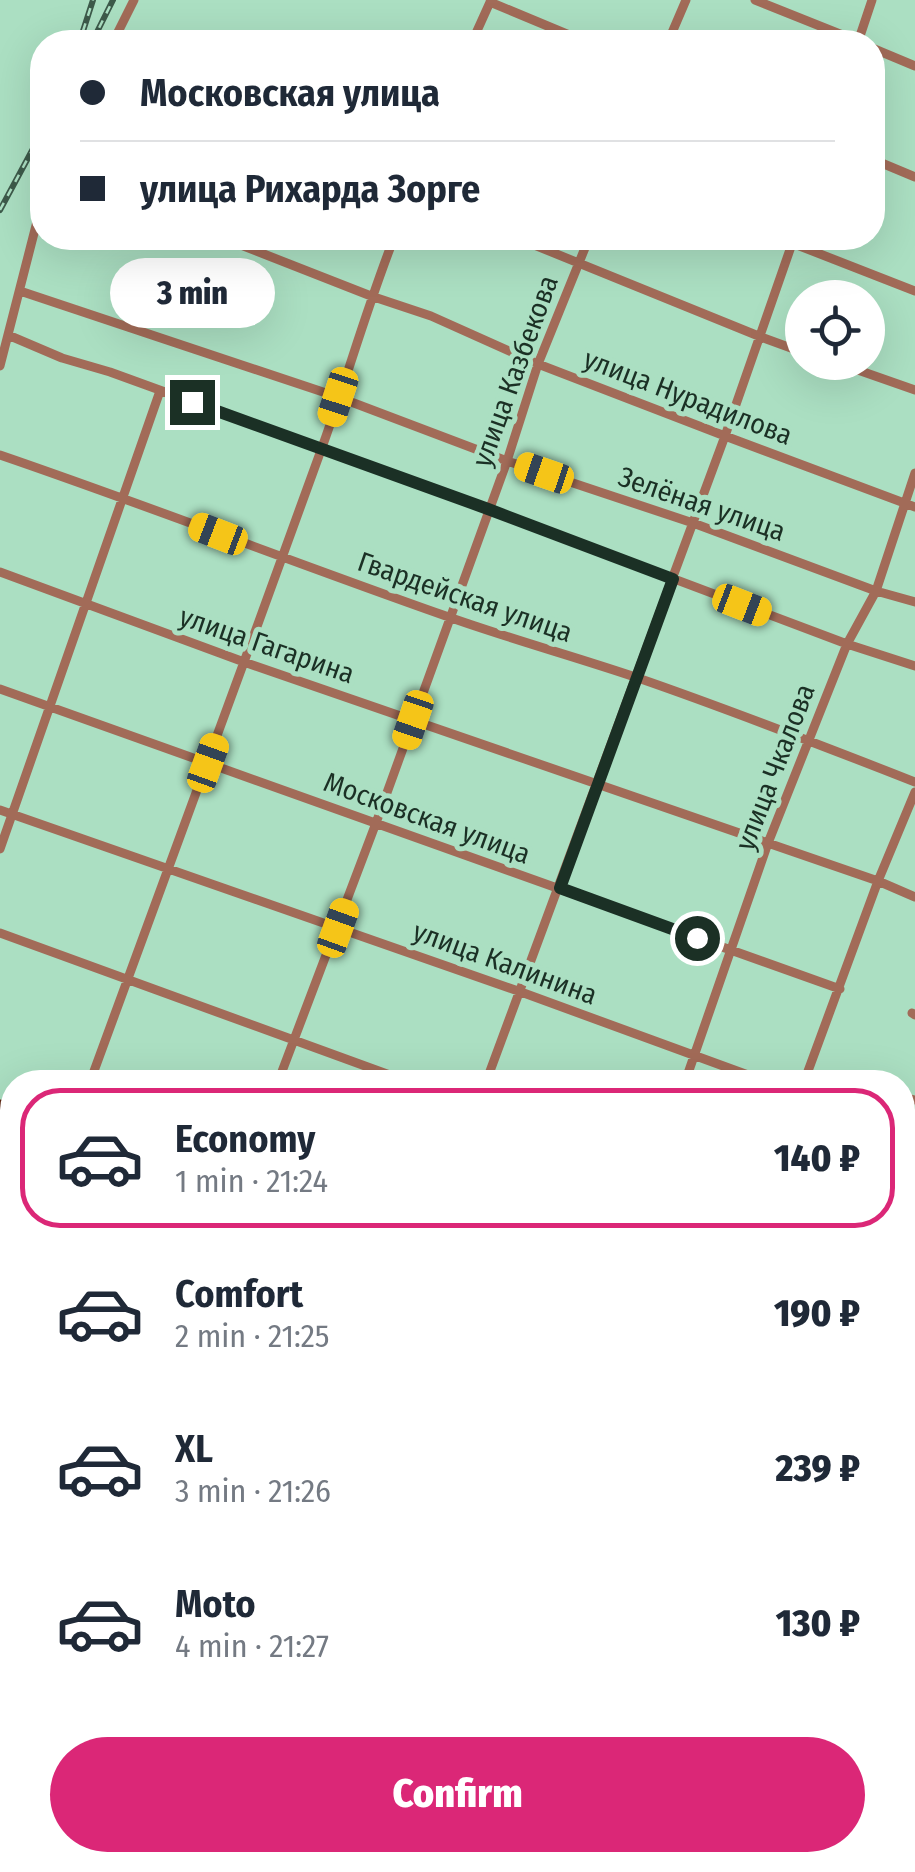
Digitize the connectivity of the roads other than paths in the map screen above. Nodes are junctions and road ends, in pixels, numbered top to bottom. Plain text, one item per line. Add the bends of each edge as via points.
1 (134, 0) edge
2 (686, 0) edge
3 (755, 0) edge
4 (872, 0) edge
5 (491, 1) edge
6 (119, 30) edge
7 (478, 30) edge
8 (558, 30) edge
9 (673, 30) edge
10 (829, 30) edge
11 (863, 30) edge
12 (885, 53) edge
13 (915, 66) edge
14 (885, 164) edge
15 (915, 177) edge
16 (30, 250) edge
17 (254, 250) edge
18 (389, 250) edge
19 (547, 250) edge
20 (584, 250) edge
21 (790, 250) edge
22 (817, 250) edge
23 (579, 263) junction
24 (20, 291) junction
25 (915, 291) edge
26 (371, 296) junction
27 (8, 335) junction
28 (761, 337) junction
29 (785, 346) edge
30 (538, 364) junction
31 (0, 366) edge
32 (885, 380) edge
33 (160, 390) junction
34 (915, 390) edge
35 (338, 397) junction
36 (725, 436) junction
37 (322, 449) junction
38 (0, 455) edge
39 (507, 461) junction
40 (915, 473) edge
41 (122, 497) junction
42 (910, 505) edge
43 (488, 509) junction
44 (693, 523) junction
45 (282, 558) junction
46 (0, 572) edge
47 (673, 579) junction
48 (876, 591) junction
49 (915, 602) edge
50 (86, 604) junction
51 (450, 618) junction
52 (846, 644) junction
53 (244, 662) junction
54 (915, 666) edge
55 (637, 678) junction
56 (0, 689) edge
57 (50, 707) junction
58 (413, 720) junction
59 (809, 741) junction
60 (208, 763) junction
61 (915, 782) edge
62 (598, 784) junction
63 (915, 792) edge
64 (0, 810) edge
65 (12, 814) junction
66 (376, 823) junction
67 (768, 843) junction
68 (0, 849) edge
69 (170, 868) junction
70 (878, 880) junction
71 (560, 888) junction
72 (915, 896) edge
73 (338, 928) junction
74 (0, 934) edge
75 (731, 950) junction
76 (127, 981) junction
77 (840, 988) junction
78 (521, 992) junction
79 (295, 1042) junction
80 (694, 1056) junction
81 (94, 1070) edge
82 (283, 1070) edge
83 (375, 1070) edge
84 (491, 1070) edge
85 (689, 1070) edge
86 (734, 1070) edge
87 (809, 1070) edge

1 - 6 street
2 - 9 street
3 - 10 street
4 - 11 street
5 - 7 street
5 - 8 street
12 - 13 street
14 - 15 street
16 - 24 street
17 - 26 street, улица Нурадилова
18 - 26 street
19 - 23 street
20 - 23 street, улица Казбекова
21 - 28 street
22 - 25 street
23 - 28 street
23 - 30 street, улица Казбекова
24 - 27 street
24 - 35 street, Зелёная улица
26 - 30 street, улица Нурадилова
26 - 35 street
27 - 31 street
27 - 33 street
28 - 29 street
28 - 36 street
30 - 36 street, улица Нурадилова
30 - 39 street, улица Казбекова
32 - 34 street
33 - 37 street
33 - 41 street
35 - 37 street
35 - 39 street, Зелёная улица
36 - 42 street, улица Нурадилова
36 - 44 street
37 - 43 street
37 - 45 street
38 - 41 street, Гвардейская улица
39 - 43 street, улица Казбекова
39 - 44 street, Зелёная улица
40 - 42 street, улица Чкалова
41 - 45 street, Гвардейская улица
41 - 50 street
42 - 48 street, улица Чкалова
43 - 47 street
43 - 51 street, улица Казбекова
44 - 47 street
44 - 48 street, Зелёная улица
45 - 51 street, Гвардейская улица
45 - 53 street
46 - 50 street, улица Гагарина
47 - 52 street
47 - 55 street
48 - 49 street, Зелёная улица
48 - 52 street, улица Чкалова
50 - 53 street, улица Гагарина
50 - 57 street
51 - 55 street, Гвардейская улица
51 - 58 street, улица Казбекова
52 - 54 street
52 - 59 street, улица Чкалова
53 - 58 street, улица Гагарина
53 - 60 street
55 - 59 street, Гвардейская улица
55 - 62 street
56 - 57 street, Московская улица
57 - 60 street, Московская улица
57 - 65 street
58 - 62 street, улица Гагарина
58 - 66 street, улица Казбекова
59 - 61 street, Гвардейская улица
59 - 67 street, улица Чкалова
60 - 66 street, Московская улица
60 - 69 street
62 - 67 street, улица Гагарина
62 - 71 street
63 - 70 street
64 - 65 street, улица Калинина
65 - 68 street
65 - 69 street, улица Калинина
66 - 71 street, Московская улица
66 - 73 street, улица Казбекова
67 - 70 street, улица Гагарина
67 - 75 street, улица Чкалова
69 - 73 street, улица Калинина
69 - 76 street
70 - 72 street, улица Гагарина
70 - 77 street
71 - 75 street, Московская улица
71 - 78 street
73 - 78 street, улица Калинина
73 - 79 street, улица Казбекова
74 - 76 street
75 - 77 street, Московская улица
75 - 80 street, улица Чкалова
76 - 79 street
76 - 81 street
77 - 87 street
78 - 80 street, улица Калинина
78 - 84 street
79 - 82 street, улица Казбекова
79 - 83 street
80 - 85 street, улица Чкалова
80 - 86 street, улица Калинина

